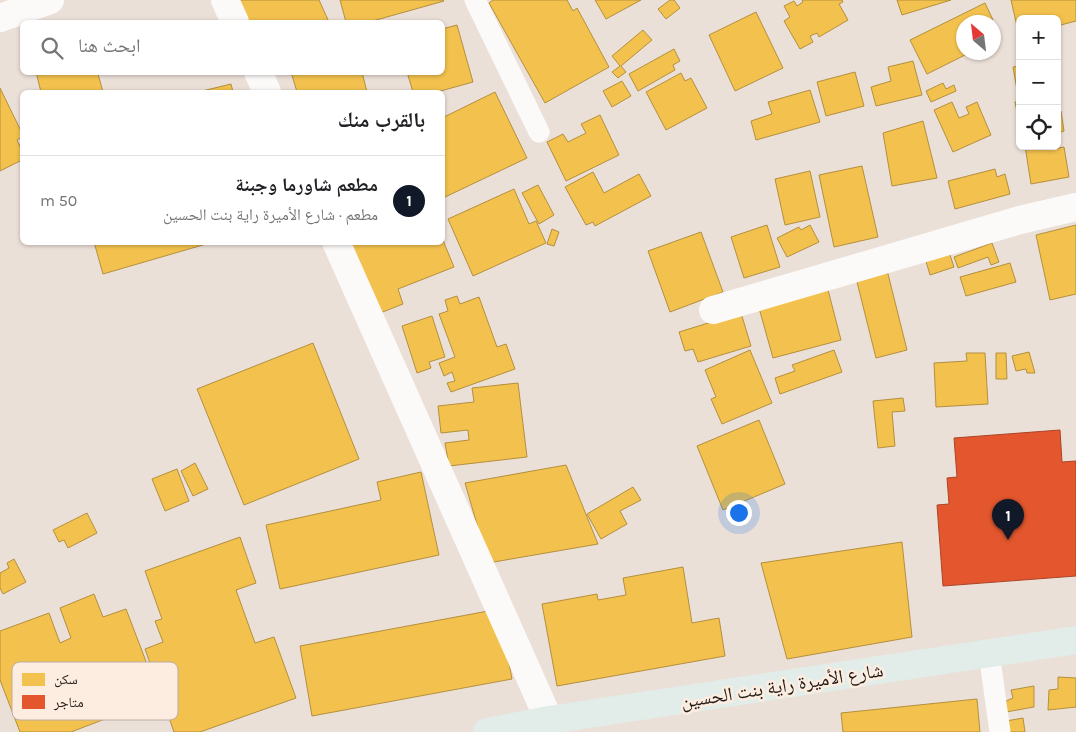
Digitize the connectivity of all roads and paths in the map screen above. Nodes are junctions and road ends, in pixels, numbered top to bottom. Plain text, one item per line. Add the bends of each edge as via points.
1 (50, 0) edge
2 (225, 0) edge
3 (474, 0) edge
4 (0, 18) edge
5 (234, 20) edge
6 (259, 75) edge
7 (266, 90) edge
8 (539, 132) dead end
9 (1076, 207) edge
10 (337, 245) edge
11 (713, 310) dead end
12 (1076, 640) edge
13 (989, 653) junction
14 (549, 720) junction
15 (487, 732) edge
16 (1000, 732) edge

1 - 4 street
2 - 5 street
3 - 8 lane
6 - 7 street
9 - 11 street via 1010,223
10 - 14 street
12 - 13 main road, شارع الأميرة راية بنت الحسين
13 - 14 main road, شارع الأميرة راية بنت الحسين
13 - 16 lane
14 - 15 main road, شارع الأميرة راية بنت الحسين

